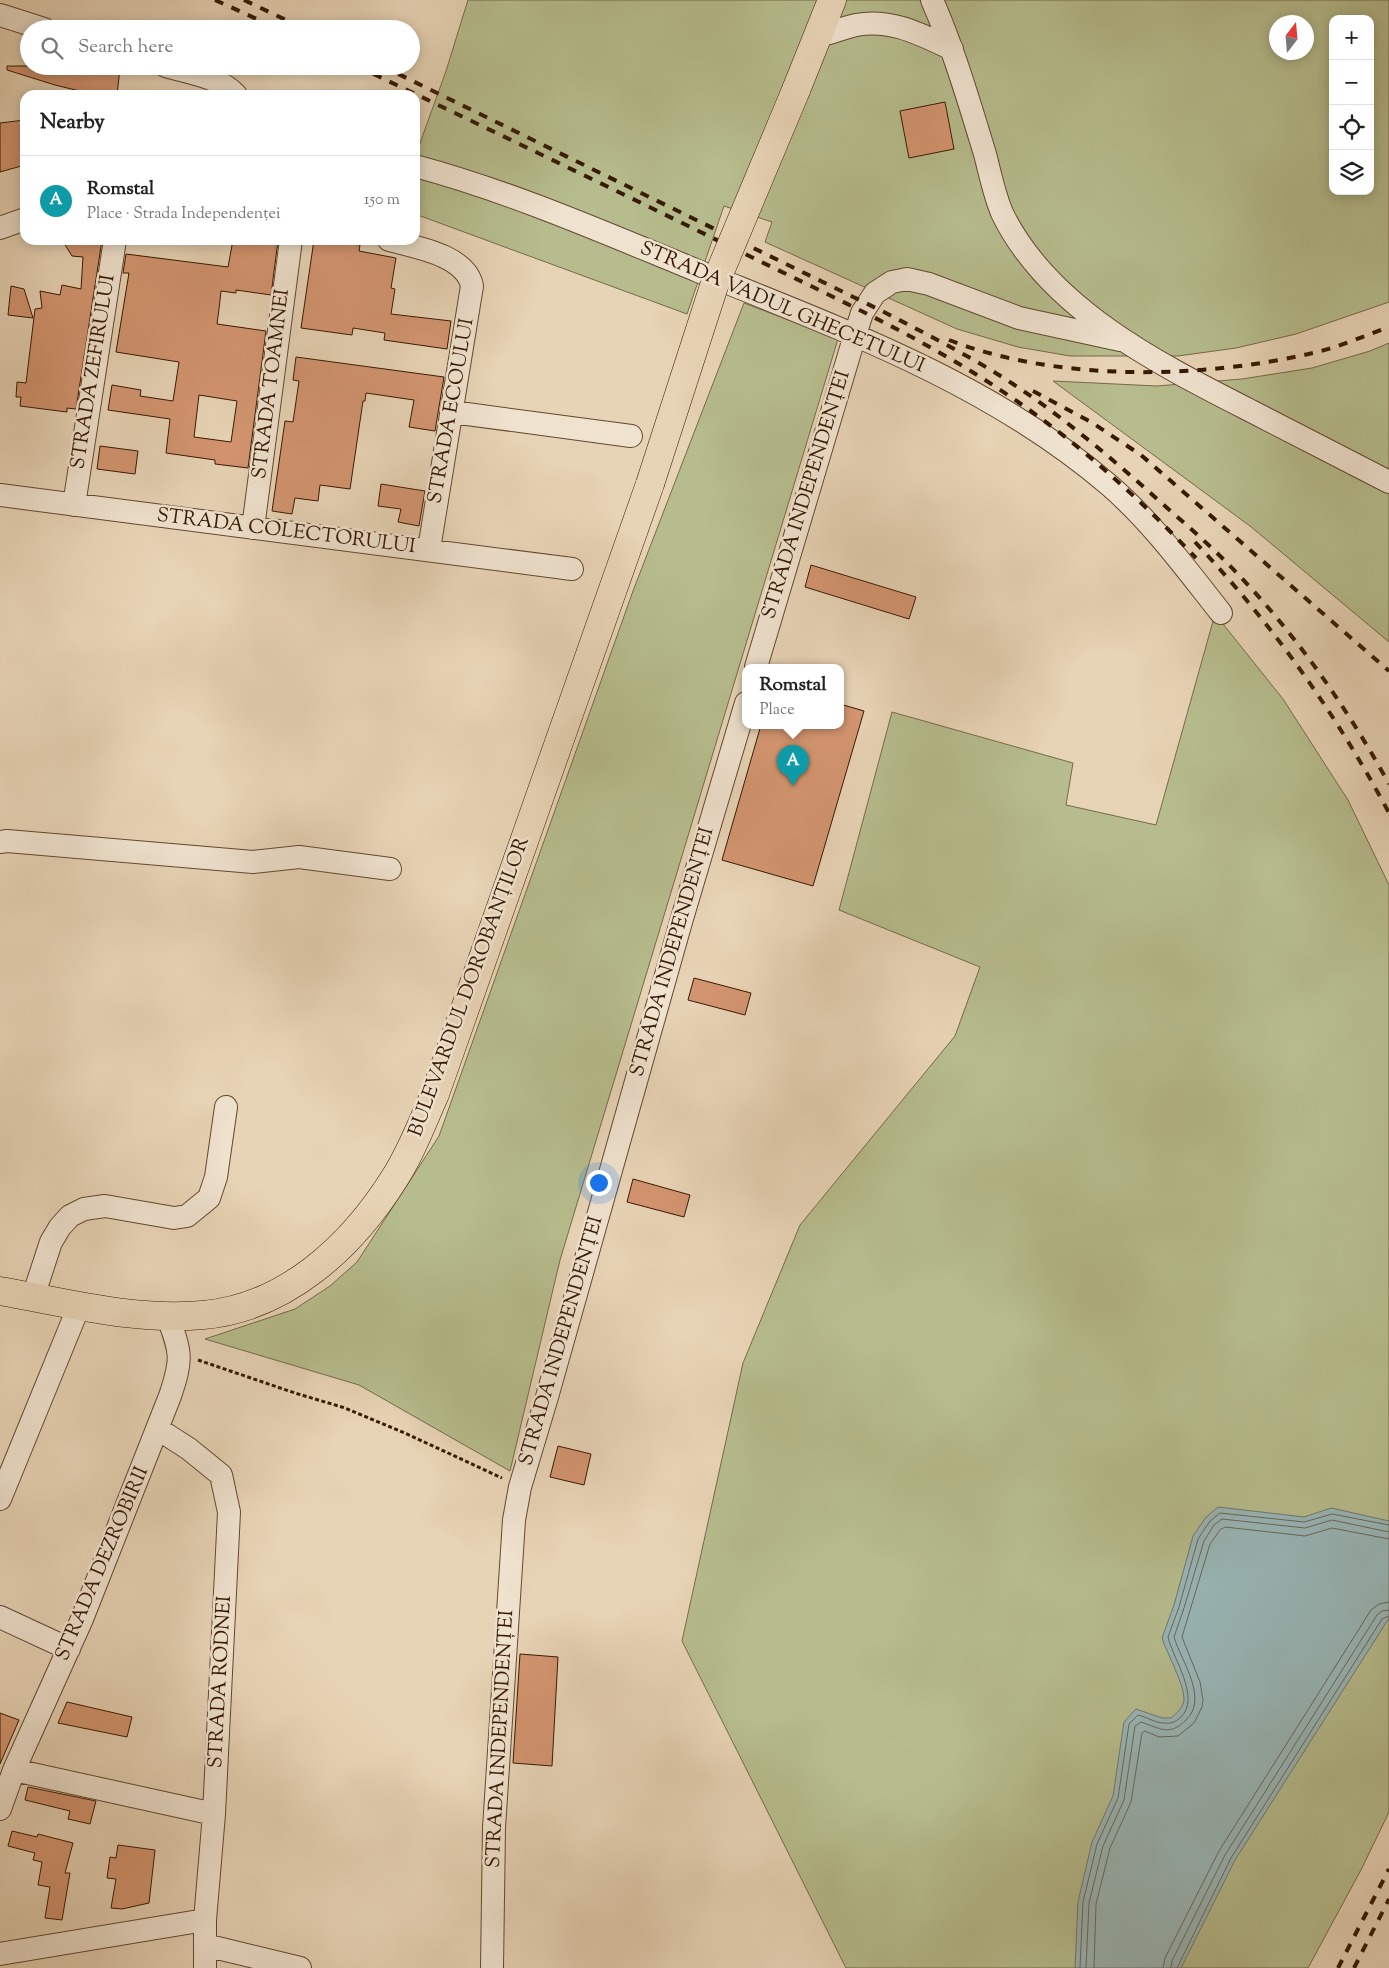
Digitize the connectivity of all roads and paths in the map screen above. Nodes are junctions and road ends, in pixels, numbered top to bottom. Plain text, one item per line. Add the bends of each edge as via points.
1 (832, 0) edge
2 (932, 0) edge
3 (940, 0) edge
4 (0, 15) edge
5 (20, 21) edge
6 (818, 36) junction
7 (949, 40) junction
8 (196, 75) edge
9 (232, 90) edge
10 (420, 168) edge
11 (20, 220) edge
12 (0, 228) edge
13 (114, 245) edge
14 (290, 245) edge
15 (405, 245) edge
16 (855, 335) junction
17 (1128, 342) junction
18 (452, 412) junction
19 (631, 436) dead end
20 (1389, 482) edge
21 (0, 495) edge
22 (74, 505) junction
23 (253, 528) junction
24 (428, 549) junction
25 (572, 568) dead end
26 (1221, 612) dead end
27 (757, 664) edge
28 (742, 716) edge
29 (0, 842) edge
30 (390, 869) dead end
31 (226, 1107) dead end
32 (0, 1291) edge
33 (33, 1297) junction
34 (79, 1306) junction
35 (167, 1315) junction
36 (180, 1361) junction
37 (158, 1429) junction
38 (520, 1487) junction
39 (0, 1499) edge
40 (0, 1617) edge
41 (68, 1648) junction
42 (14, 1770) junction
43 (0, 1809) edge
44 (214, 1814) junction
45 (205, 1920) junction
46 (205, 1945) junction
47 (0, 1954) edge
48 (205, 1968) edge
49 (300, 1968) edge
50 (492, 1968) edge

1 - 6 main road, BULEVARDUL DOROBANȚILOR
2 - 7 street
3 - 7 street
4 - 5 street
6 - 7 street via 872,24
6 - 35 main road, BULEVARDUL DOROBANȚILOR, bridge via 714,286 650,484 435,1094 414,1142 367,1218 302,1279 272,1296 237,1308 204,1315
7 - 17 street via 1003,214 1024,249 1049,279 1070,299
8 - 9 street via 222,83
10 - 16 street, STRADA VADUL GHECETULUI via 532,204
11 - 12 street
13 - 22 street, STRADA ZEFIRULUI
14 - 23 street, STRADA TOAMNEI
15 - 18 street, STRADA ECOULUI via 447,258 468,273 472,286
16 - 17 street, STRADA INDEPENDENȚEI via 862,313 874,293 892,282 907,279 929,284 1019,318
16 - 26 street, STRADA VADUL GHECETULUI via 917,363 1000,408 1062,449 1110,486 1154,532
16 - 27 street, STRADA INDEPENDENȚEI
17 - 20 street via 1173,371
18 - 19 street
18 - 24 street, STRADA ECOULUI
21 - 22 street, STRADA COLECTORULUI
22 - 23 street, STRADA COLECTORULUI
23 - 24 street, STRADA COLECTORULUI
24 - 25 street, STRADA COLECTORULUI
28 - 38 street, STRADA INDEPENDENȚEI via 680,922
29 - 30 street via 7,840 253,862 299,857
31 - 33 street via 216,1177 209,1198 187,1216 174,1218 105,1206 84,1209 70,1216 51,1242
32 - 33 main road, BULEVARDUL DOROBANȚILOR
33 - 34 main road, BULEVARDUL DOROBANȚILOR
34 - 35 main road, BULEVARDUL DOROBANȚILOR via 121,1313
34 - 39 street
35 - 36 street, STRADA DEZROBIRII via 178,1343
36 - 37 street, STRADA DEZROBIRII
36 - 38 path via 198,1360 345,1408
37 - 41 street, STRADA DEZROBIRII
37 - 44 street, STRADA RODNEI via 221,1475 229,1512
38 - 50 street, STRADA INDEPENDENȚEI via 514,1520 494,1828
40 - 41 street
41 - 42 street, STRADA DEZROBIRII
42 - 43 street, STRADA DEZROBIRII
42 - 44 street
44 - 45 street, STRADA RODNEI
45 - 46 street, STRADA RODNEI
45 - 47 street
46 - 48 street, STRADA RODNEI
46 - 49 street

